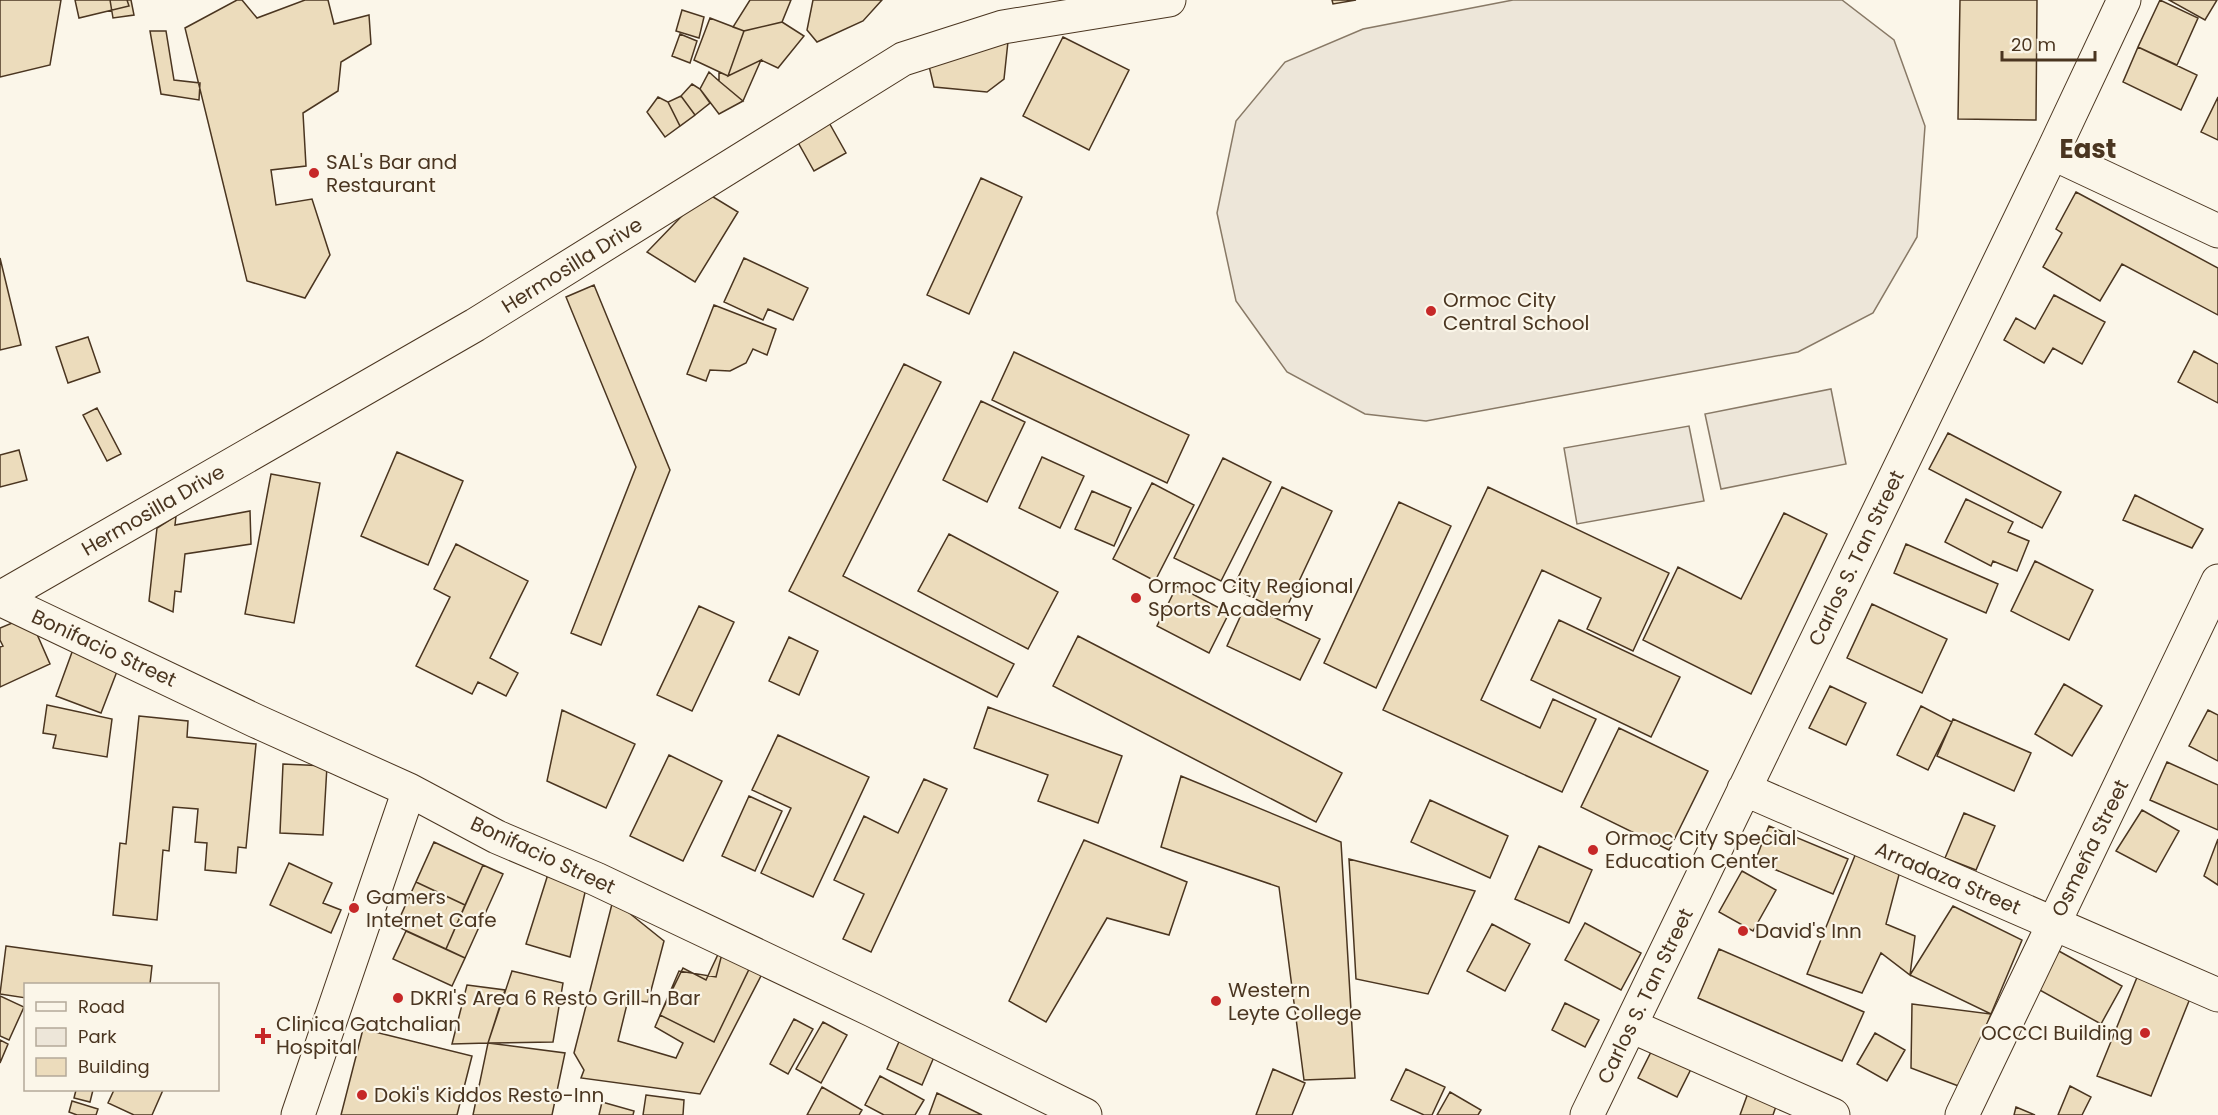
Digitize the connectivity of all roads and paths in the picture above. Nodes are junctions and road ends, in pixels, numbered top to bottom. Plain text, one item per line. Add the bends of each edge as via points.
1 (1169, 0) edge
2 (2124, 0) edge
3 (2052, 153) junction
4 (2214, 221) edge
5 (2218, 581) edge
6 (0, 599) edge
7 (409, 789) junction
8 (1744, 789) junction
9 (2053, 923) junction
10 (2218, 995) edge
11 (1631, 1026) junction
12 (298, 1115) edge
13 (1085, 1115) edge
14 (1587, 1115) edge
15 (1833, 1115) edge
16 (1962, 1115) edge

1 - 6 street, Hermosilla Drive via 1003,27 903,59 475,325
2 - 3 street, Carlos S. Tan Street
3 - 4 street
3 - 8 street, Carlos S. Tan Street
5 - 9 street, Osmeña Street
6 - 7 street, Bonifacio Street
7 - 12 street
7 - 13 street, Bonifacio Street via 497,837 618,889
8 - 9 street, Arradaza Street
8 - 11 street, Carlos S. Tan Street
9 - 10 street, Arradaza Street
9 - 16 street, Osmeña Street
11 - 14 street, Carlos S. Tan Street
11 - 15 street

